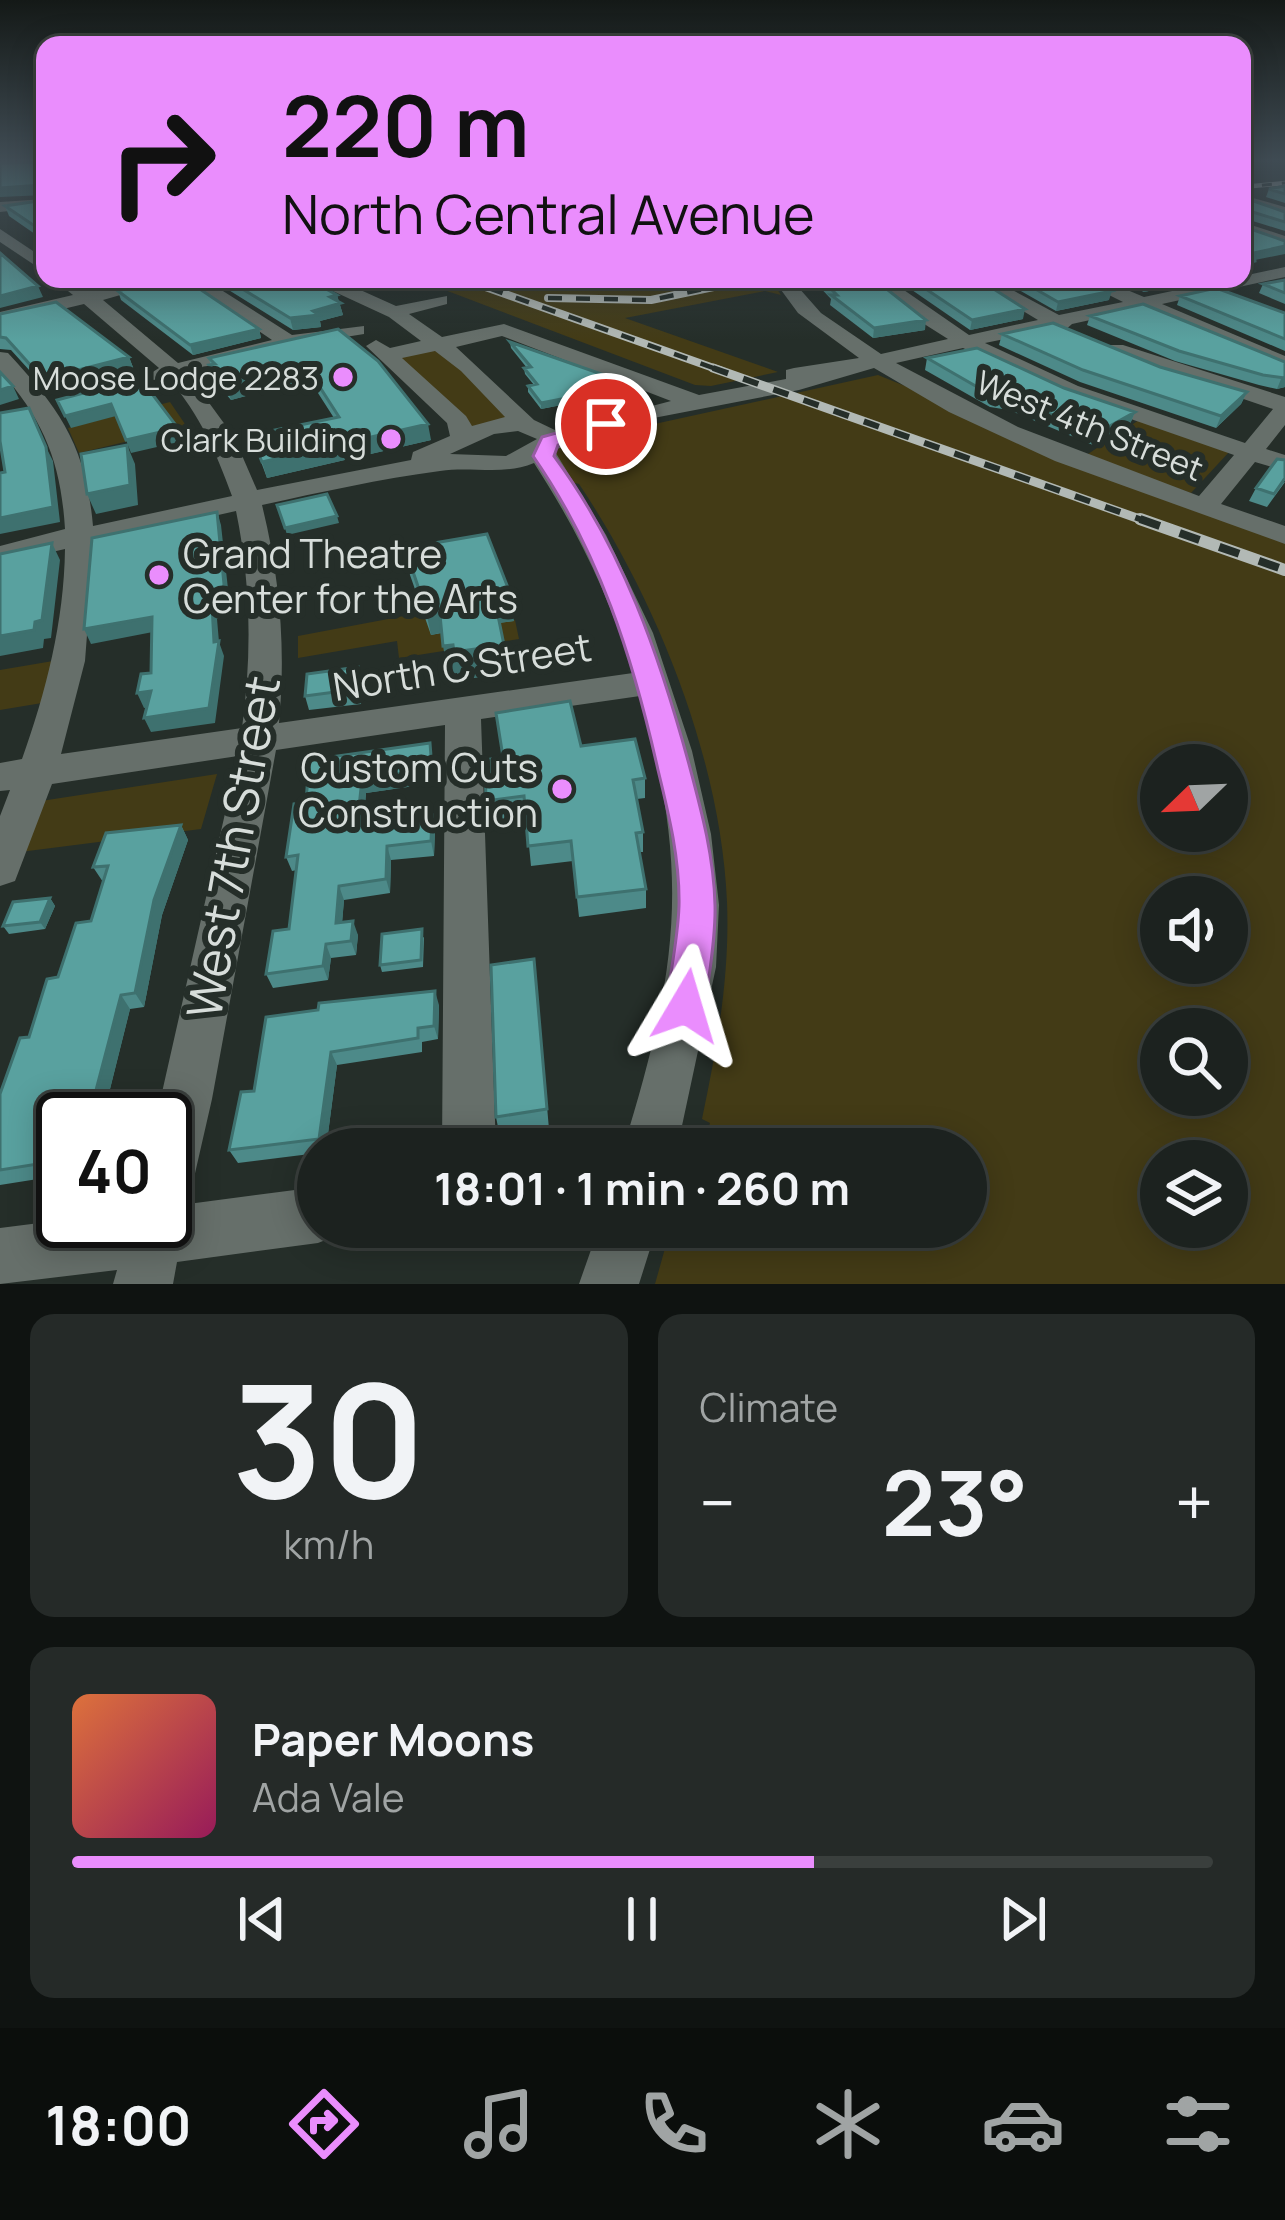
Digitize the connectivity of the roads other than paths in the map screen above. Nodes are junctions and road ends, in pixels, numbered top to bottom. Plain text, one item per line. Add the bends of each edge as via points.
1 (1251, 230) edge
2 (36, 236) edge
3 (3, 240) edge
4 (1285, 241) edge
5 (36, 261) edge
6 (1251, 262) edge
7 (1284, 273) edge
8 (1251, 280) edge
9 (75, 288) edge
10 (128, 288) edge
11 (207, 288) edge
12 (336, 288) edge
13 (340, 288) edge
14 (789, 288) edge
15 (887, 288) edge
16 (995, 288) edge
17 (1107, 288) edge
18 (1215, 288) joint
19 (88, 297) junction
20 (440, 300) dead end
21 (1250, 301) edge
22 (1143, 303) junction
23 (396, 314) junction
24 (0, 318) edge
25 (1056, 322) junction
26 (359, 325) junction
27 (299, 339) junction
28 (970, 341) junction
29 (439, 342) junction
30 (387, 355) junction
31 (0, 358) edge
32 (877, 362) junction
33 (1285, 364) edge
34 (172, 372) junction
35 (808, 379) junction
36 (904, 379) junction
37 (129, 383) edge
38 (695, 402) junction
39 (1285, 407) edge
40 (538, 435) junction
41 (468, 452) junction
42 (1248, 452) junction
43 (1285, 463) edge
44 (244, 500) junction
45 (1204, 507) junction
46 (580, 518) junction
47 (1285, 535) edge
48 (79, 537) junction
49 (0, 555) edge
50 (652, 682) junction
51 (463, 711) junction
52 (260, 741) junction
53 (18, 775) edge
54 (0, 869) edge
55 (185, 1092) edge
56 (469, 1128) edge
57 (655, 1128) edge
58 (297, 1217) edge
59 (192, 1230) edge
60 (61, 1248) edge
61 (621, 1248) edge
62 (0, 1257) edge
63 (609, 1284) edge

1 - 4 street
2 - 3 street
3 - 5 street
6 - 7 street
7 - 8 street
9 - 19 street, West 7th Street
10 - 19 street
11 - 27 street
12 - 26 street via 368,308
13 - 23 street
14 - 32 street, West 4th Street
15 - 28 street
16 - 25 street
17 - 22 street
18 - 21 street
18 - 22 street
19 - 24 street
19 - 34 street, West 7th Street
20 - 23 street
22 - 25 street
22 - 33 street
23 - 26 street
23 - 29 street
25 - 28 street
25 - 39 street
26 - 27 street
26 - 30 street
27 - 34 street
28 - 32 street
28 - 42 street via 1099,401
29 - 30 street
29 - 38 street via 513,333
29 - 40 street
30 - 41 street via 458,422
31 - 48 street via 43,405 67,454
32 - 35 street
32 - 36 street, West 4th Street
34 - 37 street
34 - 44 street, West 7th Street via 224,440
35 - 36 street via 879,372
35 - 38 street
36 - 45 street, West 4th Street via 1036,445
38 - 40 street
39 - 42 street
40 - 41 street via 494,426
40 - 41 street via 518,461
40 - 46 street via 545,464
41 - 44 street
41 - 46 street via 532,476
42 - 43 street
42 - 45 street
44 - 48 street
44 - 52 street, West 7th Street via 266,577
45 - 47 street, West 4th Street
46 - 50 street via 625,604
48 - 49 street
48 - 53 street via 76,638 54,727
50 - 51 street, North C Street
50 - 57 street via 691,837 697,907 686,1006
51 - 52 street, North C Street
51 - 56 street
52 - 53 street, North C Street
52 - 55 street, West 7th Street
53 - 54 street
58 - 59 street
60 - 62 street
61 - 63 street

